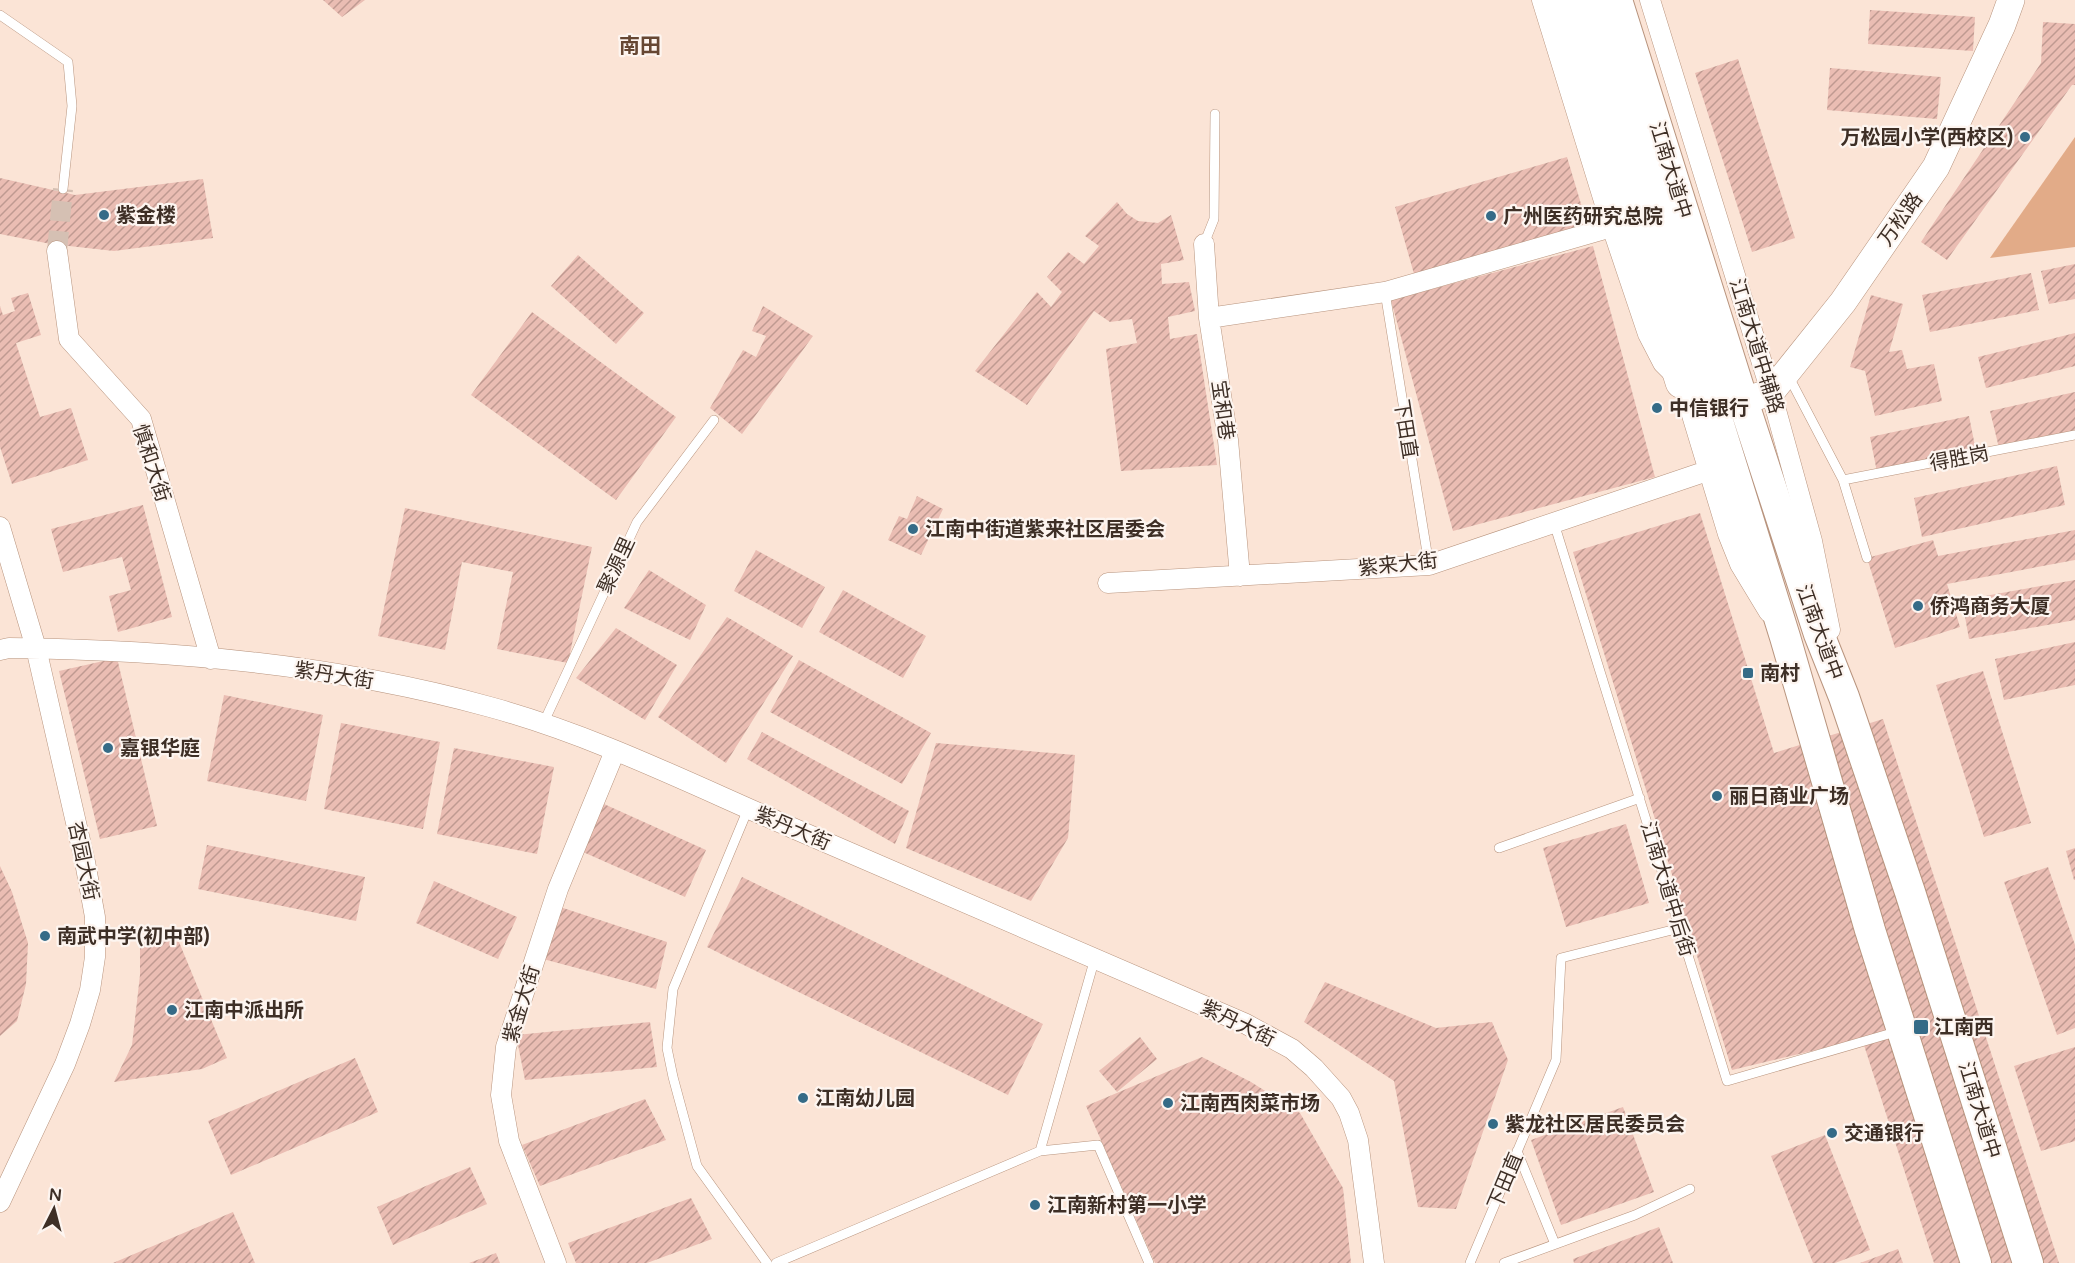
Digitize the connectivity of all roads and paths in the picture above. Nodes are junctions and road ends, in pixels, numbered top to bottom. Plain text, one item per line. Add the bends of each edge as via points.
1 (1542, 0) edge
2 (1563, 0) edge
3 (1587, 0) edge
4 (1617, 0) edge
5 (1650, 0) edge
6 (2011, 0) edge
7 (0, 15) edge
8 (1215, 114) dead end
9 (63, 189) tunnel mouth
10 (1612, 227) junction
11 (1204, 244) joint
12 (57, 251) tunnel mouth
13 (1384, 292) junction
14 (1209, 318) junction
15 (1693, 378) junction
16 (1779, 382) junction
17 (1743, 401) junction
18 (714, 420) dead end
19 (2075, 435) edge
20 (1710, 470) junction
21 (1843, 480) junction
22 (1554, 524) junction
23 (0, 527) edge
24 (1867, 558) dead end
25 (1429, 565) junction
26 (1240, 576) junction
27 (1108, 583) dead end
28 (1785, 637) junction
29 (36, 648) junction
30 (0, 651) edge
31 (211, 659) junction
32 (1844, 697) junction
33 (543, 724) junction
34 (615, 751) junction
35 (1640, 798) junction
36 (748, 809) junction
37 (1499, 848) dead end
38 (1680, 928) junction
39 (1095, 958) junction
40 (1902, 1031) junction
41 (1040, 1151) junction
42 (1517, 1151) junction
43 (1690, 1189) dead end
44 (0, 1202) edge
45 (1555, 1244) junction
46 (2025, 1262) edge
47 (556, 1263) edge
48 (766, 1263) edge
49 (776, 1263) edge
50 (1149, 1263) edge
51 (1374, 1263) edge
52 (1470, 1263) edge
53 (1504, 1263) edge
54 (1976, 1263) edge

1 - 10 street
2 - 15 highway via 1602,123
3 - 15 main road, 江南大道中
4 - 17 main road, 江南大道中
5 - 16 street, 江南大道中辅路
6 - 16 street, 万松路 via 1936,167 1843,302
7 - 9 lane via 68,62 72,106
8 - 11 lane via 1214,219
10 - 13 street
10 - 15 street via 1648,334 1663,363
11 - 14 street, 宝和巷
12 - 31 street, 慎和大街 via 69,339 141,419
13 - 14 street
13 - 25 lane, 下田直
14 - 26 street, 宝和巷 via 1228,440
15 - 20 street
15 - 28 main road, 江南大道中
16 - 17 street
16 - 21 lane
16 - 32 street, 江南大道中辅路
17 - 32 main road, 江南大道中 via 1819,634
18 - 33 lane, 聚源里 via 636,522
19 - 21 lane, 得胜岗
20 - 22 street, 紫来大街
20 - 28 street via 1740,564
21 - 24 lane
22 - 25 street, 紫来大街
22 - 35 lane, 江南大道中后街
23 - 29 street, 杏园大街
25 - 26 street, 紫来大街
26 - 27 street, 紫来大街
28 - 40 main road, 江南大道中
29 - 30 street, 紫丹大街
29 - 31 street, 紫丹大街
29 - 44 street, 杏园大街 via 85,862 95,917 95,957 87,1001 69,1054
31 - 33 street, 紫丹大街 via 362,679 491,707
32 - 46 main road, 江南大道中 via 1914,903
33 - 34 street, 紫丹大街
34 - 36 street, 紫丹大街
34 - 47 street, 紫金大街 via 558,889 506,1047 501,1095 509,1141
35 - 37 lane
35 - 38 lane, 江南大道中后街
36 - 39 street, 紫丹大街
36 - 48 lane via 673,989 667,1048 697,1166
38 - 40 lane, 江南大道中后街 via 1727,1081
38 - 42 lane, 下田直 via 1561,958 1556,1060
39 - 41 lane
39 - 51 street, 紫丹大街 via 1246,1024 1292,1049 1328,1083 1349,1113 1358,1140
40 - 54 main road, 江南大道中
41 - 49 lane
41 - 50 lane via 1098,1145
42 - 45 lane
42 - 52 lane, 下田直
43 - 45 lane via 1635,1215
45 - 53 lane

